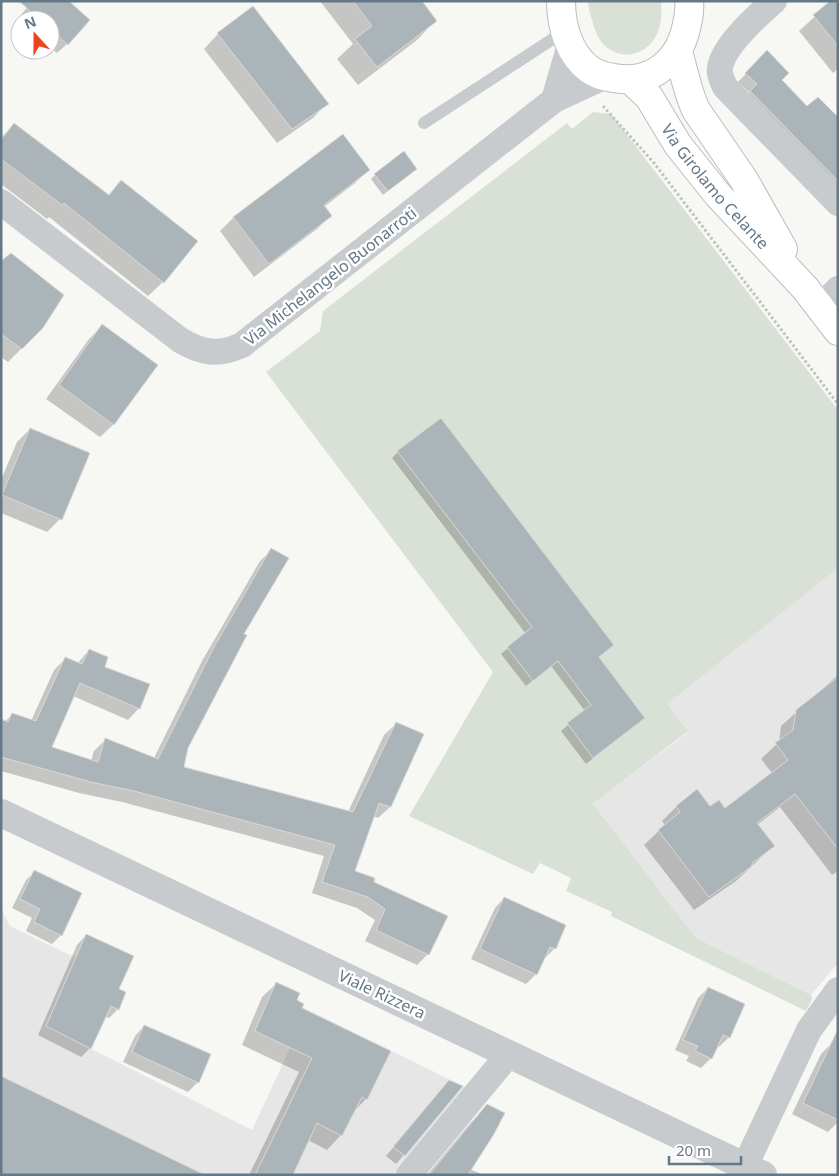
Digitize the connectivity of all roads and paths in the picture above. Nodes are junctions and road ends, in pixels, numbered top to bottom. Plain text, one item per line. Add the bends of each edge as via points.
1 (561, 1) edge
2 (689, 1) edge
3 (708, 1) edge
4 (774, 1) edge
5 (567, 38) junction
6 (681, 43) junction
7 (604, 77) junction
8 (632, 81) junction
9 (554, 100) junction
10 (598, 104) dead end
11 (424, 123) dead end
12 (1, 202) edge
13 (838, 203) edge
14 (821, 295) edge
15 (838, 331) edge
16 (838, 404) edge
17 (1, 813) edge
18 (838, 990) edge
19 (509, 1054) junction
20 (754, 1170) edge
21 (409, 1175) edge

1 - 5 main road
2 - 6 main road
3 - 6 main road
4 - 13 street via 726,52 720,77 725,87
5 - 7 main road via 579,60
5 - 9 street
5 - 11 lane
6 - 8 main road via 667,64
6 - 14 main road, Via Girolamo Celante via 690,98 696,110
7 - 8 main road
7 - 9 street, Via Michelangelo Buonarroti
8 - 14 main road, Via Girolamo Celante via 649,97 670,134 718,195
9 - 12 street, Via Michelangelo Buonarroti via 242,345 221,353 194,348 180,340
10 - 16 path via 603,105 654,163
14 - 15 main road, Via Girolamo Celante
17 - 19 street, Viale Rizzera
18 - 20 street via 809,1030
19 - 20 street, Viale Rizzera
19 - 21 street

